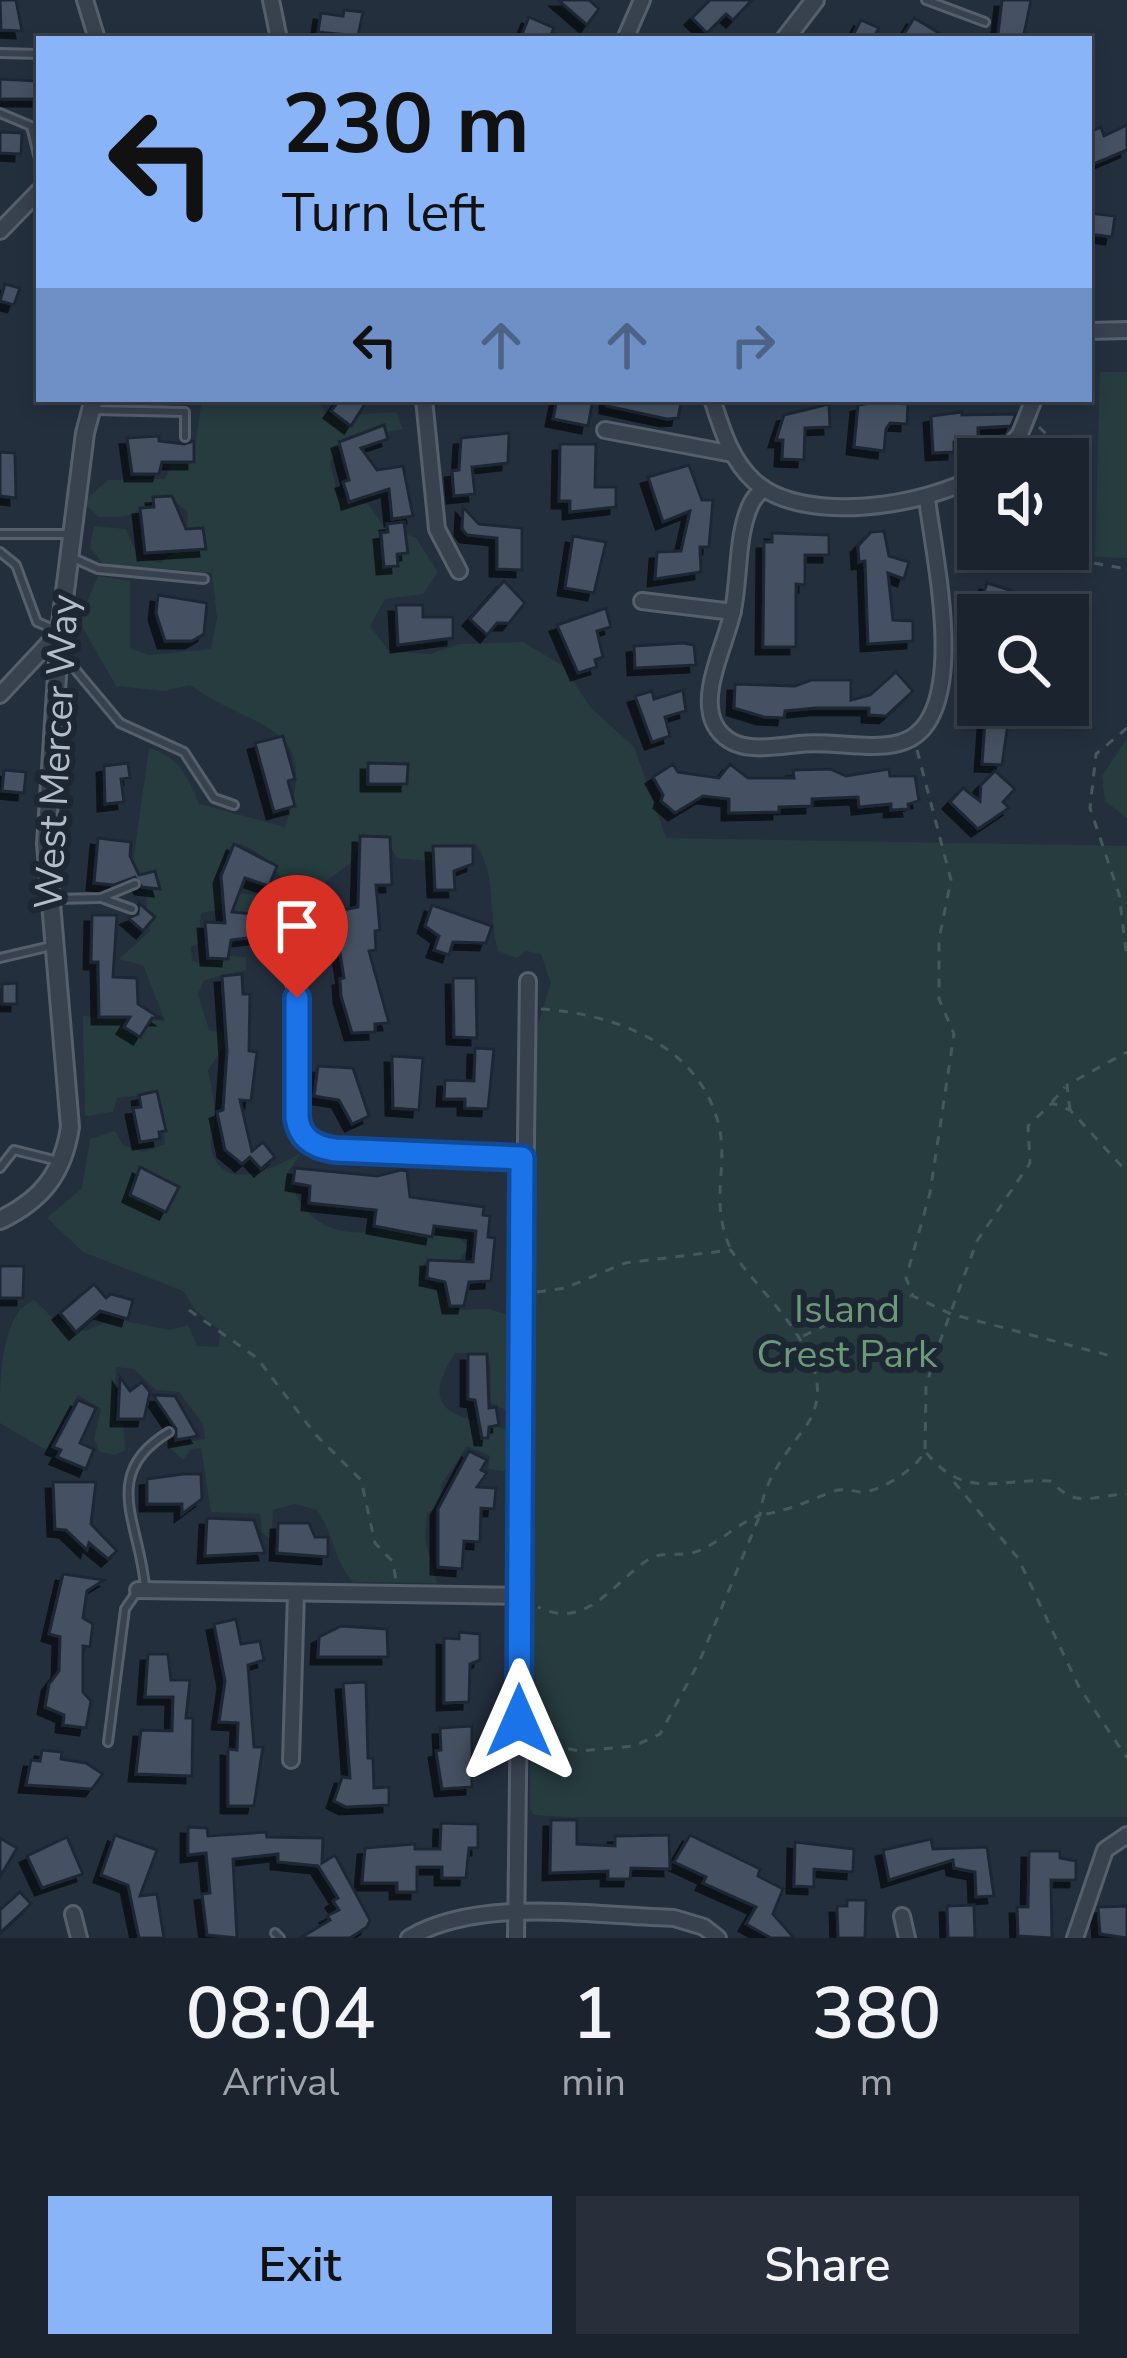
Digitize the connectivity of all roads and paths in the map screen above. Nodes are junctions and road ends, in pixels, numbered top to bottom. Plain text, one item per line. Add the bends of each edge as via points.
1 (85, 0) edge
2 (271, 0) edge
3 (642, 0) edge
4 (815, 0) edge
5 (926, 0) edge
6 (986, 22) dead end
7 (96, 36) edge
8 (278, 36) edge
9 (626, 36) edge
10 (787, 36) edge
11 (0, 53) edge
12 (36, 54) edge
13 (0, 113) edge
14 (36, 147) edge
15 (36, 194) edge
16 (0, 231) edge
17 (1127, 330) edge
18 (1092, 331) edge
19 (424, 402) edge
20 (713, 402) edge
21 (1033, 402) edge
22 (93, 404) edge
23 (1034, 423) dead end
24 (605, 430) dead end
25 (185, 437) dead end
26 (1017, 438) edge
27 (733, 454) junction
28 (957, 484) edge
29 (763, 488) junction
30 (927, 498) junction
31 (0, 534) edge
32 (71, 534) junction
33 (0, 552) edge
34 (68, 556) junction
35 (1127, 569) edge
36 (459, 571) dead end
37 (204, 579) dead end
38 (642, 601) dead end
39 (733, 612) junction
40 (59, 640) junction
41 (0, 695) edge
42 (1127, 728) edge
43 (913, 736) junction
44 (234, 805) dead end
45 (135, 884) dead end
46 (100, 898) junction
47 (46, 899) junction
48 (132, 909) dead end
49 (51, 946) junction
50 (0, 958) edge
51 (1127, 959) edge
52 (291, 968) dead end
53 (528, 981) dead end
54 (527, 1009) junction
55 (1127, 1052) edge
56 (1066, 1085) junction
57 (1052, 1102) junction
58 (1070, 1110) junction
59 (522, 1158) junction
60 (61, 1162) junction
61 (0, 1168) edge
62 (1127, 1172) edge
63 (0, 1220) edge
64 (731, 1250) junction
65 (913, 1296) junction
66 (521, 1298) junction
67 (189, 1310) dead end
68 (858, 1312) dead end
69 (951, 1313) junction
70 (839, 1319) dead end
71 (801, 1337) junction
72 (1111, 1356) dead end
73 (169, 1432) dead end
74 (925, 1451) junction
75 (920, 1464) junction
76 (937, 1466) junction
77 (951, 1479) junction
78 (1127, 1494) edge
79 (760, 1515) junction
80 (397, 1586) dead end
81 (142, 1590) junction
82 (296, 1593) junction
83 (518, 1597) junction
84 (537, 1606) dead end
85 (108, 1742) dead end
86 (519, 1757) junction
87 (1127, 1758) edge
88 (291, 1760) dead end
89 (1127, 1835) edge
90 (73, 1914) dead end
91 (517, 1915) junction
92 (902, 1916) dead end
93 (79, 1938) edge
94 (409, 1938) edge
95 (516, 1938) edge
96 (718, 1938) edge
97 (907, 1938) edge
98 (1075, 1938) edge

1 - 7 street
2 - 8 street
3 - 9 street
4 - 10 street
5 - 6 lane
11 - 12 lane
13 - 14 lane via 31,126
15 - 16 street
17 - 18 street
19 - 36 street via 437,529
20 - 27 street
21 - 26 street
22 - 25 lane via 185,412
22 - 32 street, West Mercer Way
23 - 35 path via 1085,472 1079,529 1088,562
24 - 27 street
27 - 29 street
28 - 30 street
29 - 30 street via 808,504
29 - 39 street via 745,523
30 - 43 street via 944,655 937,706
31 - 32 lane
32 - 34 street, West Mercer Way
33 - 40 lane via 16,565 37,622
34 - 37 lane via 98,569
34 - 40 street, West Mercer Way
38 - 39 street
39 - 43 street via 711,711 734,742 878,745
40 - 41 street
40 - 44 lane via 120,723 184,752 214,798
40 - 47 street, West Mercer Way
42 - 51 path via 1096,754 1090,808 1119,895
43 - 65 path via 951,880 939,939 939,999 954,1034 930,1193 906,1278
45 - 46 lane
46 - 47 lane
46 - 48 lane
47 - 49 street, West Mercer Way
49 - 50 lane
49 - 60 street, West Mercer Way via 72,1101
52 - 59 street via 299,1131 311,1143
53 - 54 street
54 - 59 street
54 - 64 path via 621,1027 662,1041 684,1060 718,1123 716,1202
55 - 56 path
56 - 57 path
56 - 58 path
57 - 58 path
57 - 69 path via 1028,1126 1030,1163 977,1241
58 - 62 path
59 - 66 street
60 - 61 lane via 14,1150
60 - 63 street, West Mercer Way via 29,1205
64 - 66 path via 625,1263
64 - 71 path
65 - 68 path
65 - 69 path
66 - 83 street
67 - 80 path via 257,1358 361,1480 375,1543 393,1562
69 - 72 path
69 - 74 path via 926,1388
70 - 71 path
71 - 79 path via 817,1397 763,1488
73 - 81 lane via 131,1467
74 - 75 path
74 - 76 path
75 - 76 path
75 - 79 path via 863,1492 836,1490
76 - 77 path
77 - 78 path via 1051,1480 1075,1500
77 - 87 path via 1018,1558 1079,1687
79 - 84 path via 694,1553 653,1556 588,1609 557,1616
79 - 86 path via 660,1734 616,1748 542,1744
81 - 82 street
81 - 85 lane via 125,1609
82 - 83 street
82 - 88 street
83 - 86 street
86 - 91 street
89 - 98 street via 1105,1850
90 - 93 street
91 - 94 street via 458,1916
91 - 95 street
91 - 96 street via 674,1918
92 - 97 street

